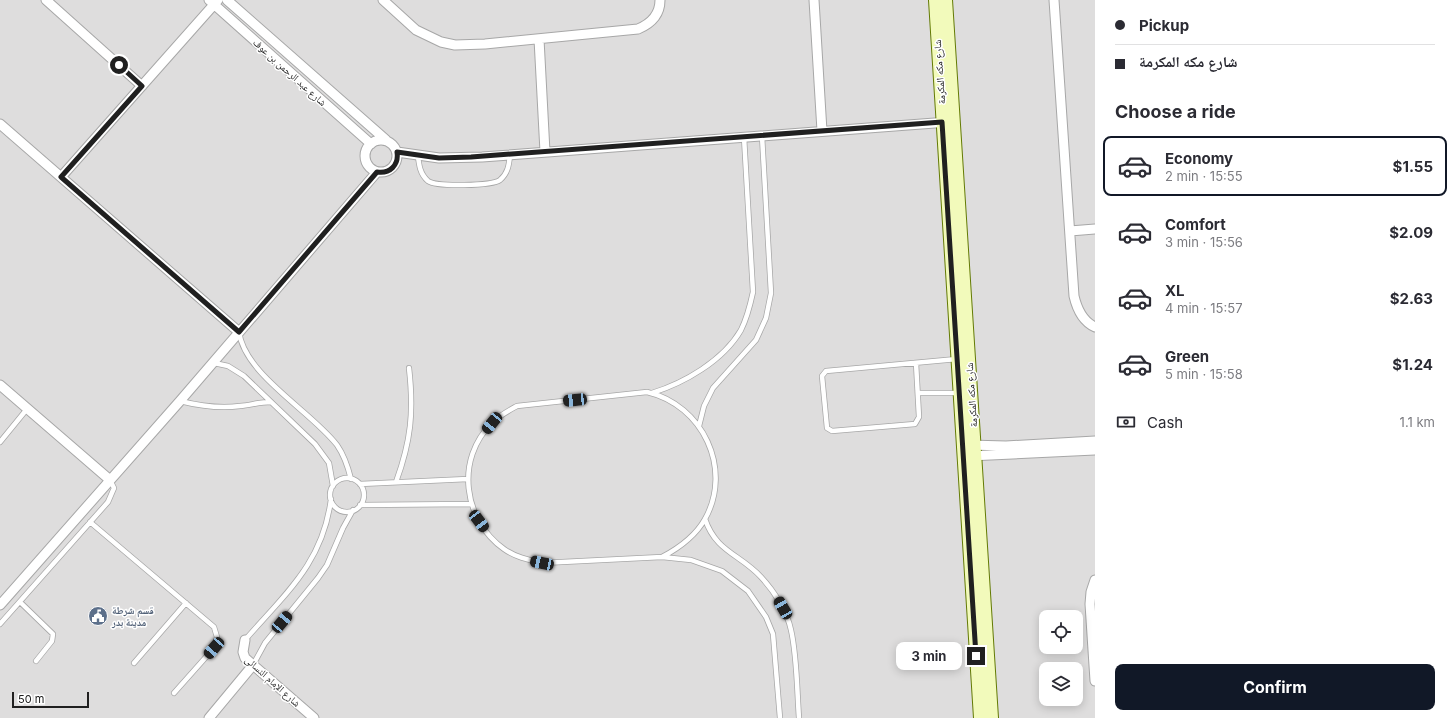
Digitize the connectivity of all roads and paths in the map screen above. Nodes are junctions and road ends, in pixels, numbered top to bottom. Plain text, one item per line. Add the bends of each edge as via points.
1 (46, 0) edge
2 (227, 0) edge
3 (382, 0) edge
4 (660, 0) edge
5 (814, 0) edge
6 (935, 0) edge
7 (946, 0) edge
8 (1054, 0) edge
9 (214, 2) edge
10 (539, 39) junction
11 (142, 86) junction
12 (948, 122) junction
13 (0, 124) edge
14 (822, 131) junction
15 (762, 136) junction
16 (744, 137) junction
17 (386, 140) junction
18 (371, 144) junction
19 (397, 152) junction
20 (545, 152) junction
21 (510, 155) junction
22 (418, 156) junction
23 (377, 172) junction
24 (61, 177) junction
25 (1095, 229) edge
26 (1070, 231) junction
27 (1095, 327) edge
28 (239, 332) junction
29 (958, 359) junction
30 (212, 362) junction
31 (916, 363) junction
32 (409, 368) dead end
33 (0, 386) edge
34 (651, 393) junction
35 (918, 393) junction
36 (960, 393) junction
37 (180, 401) junction
38 (271, 402) junction
39 (27, 409) junction
40 (700, 426) junction
41 (1095, 441) edge
42 (0, 442) edge
43 (1095, 450) edge
44 (969, 451) junction
45 (351, 479) junction
46 (468, 479) junction
47 (110, 480) junction
48 (396, 482) junction
49 (360, 484) junction
50 (333, 486) junction
51 (331, 500) junction
52 (471, 504) junction
53 (360, 505) junction
54 (353, 510) junction
55 (705, 519) junction
56 (90, 522) junction
57 (662, 557) junction
58 (1095, 580) edge
59 (20, 602) junction
60 (186, 603) junction
61 (0, 605) edge
62 (0, 624) edge
63 (245, 640) joint
64 (36, 661) dead end
65 (134, 662) dead end
66 (253, 665) junction
67 (1095, 681) edge
68 (174, 693) dead end
69 (209, 718) edge
70 (314, 718) edge
71 (780, 718) edge
72 (800, 718) edge
73 (980, 718) edge
74 (992, 718) edge

1 - 11 street
2 - 17 street, شارع عبد الرحمن بن عوف
3 - 10 street via 416,30 441,42 469,45
4 - 10 street via 658,12 653,20 638,29
5 - 14 street
6 - 12 street, شارع مكه المكرمة
7 - 12 street, شارع مكه المكرمة
8 - 26 street
9 - 11 street
9 - 18 street, شارع عبد الرحمن بن عوف
10 - 20 street
11 - 24 street
12 - 14 street
12 - 29 street, شارع مكه المكرمة
12 - 44 street, شارع مكه المكرمة
13 - 24 street
14 - 15 street
15 - 16 street
15 - 40 lane via 771,294 766,318 756,340 713,388 704,406
16 - 20 street
16 - 34 lane via 753,292 749,312 740,331 728,347 713,360 691,376 666,389
17 - 18 street via 378,140
17 - 19 street
18 - 23 street via 366,150 365,158 370,168
19 - 22 street
19 - 23 street via 397,160 392,169
20 - 21 street
21 - 22 street via 461,158
21 - 22 lane via 508,169 493,184 435,185 423,175 419,168
23 - 28 street
24 - 28 street
25 - 26 street
26 - 27 street via 1077,308 1083,318
28 - 30 street
28 - 45 lane via 244,350 256,367 338,446
29 - 31 lane
29 - 36 street, شارع مكه المكرمة
30 - 37 street
30 - 38 lane via 236,371
31 - 35 lane
31 - 35 lane via 824,372 822,376 826,426 832,431 913,426 919,417
32 - 48 lane via 413,400 412,417 407,450
33 - 39 street
34 - 40 lane via 678,406
34 - 46 lane via 518,406 504,413 482,435 472,456
35 - 36 lane
36 - 44 street, شارع مكه المكرمة
37 - 38 lane via 205,407
37 - 47 street
38 - 50 lane via 323,453 329,463
39 - 42 lane
39 - 47 street
40 - 55 lane via 711,451 716,472 714,494
41 - 44 street via 1006,446
43 - 44 street
44 - 73 street, شارع مكه المكرمة
44 - 74 street, شارع مكه المكرمة
45 - 49 lane
45 - 50 lane via 339,480
46 - 48 lane
46 - 52 lane
47 - 56 lane via 114,488 111,498
47 - 61 street
48 - 49 lane
49 - 53 lane via 364,495
50 - 51 lane
51 - 54 lane via 338,509 346,512
51 - 63 lane via 324,535 308,567
52 - 53 lane
52 - 57 lane via 490,537 505,550 523,558 542,563
53 - 54 lane
54 - 66 lane via 327,565 265,643
55 - 57 lane via 686,542
55 - 72 lane via 709,532 718,544 761,577 783,608 791,629
56 - 59 lane
56 - 60 lane
57 - 71 lane via 692,560 722,571 748,591 758,603 772,634
58 - 67 street via 1090,604
59 - 62 lane
59 - 64 lane via 53,634 52,641
60 - 65 lane
60 - 68 lane via 214,627 217,637 214,648
63 - 66 street, شارع الإمام النسائى via 243,652 245,658
66 - 69 street
66 - 70 street, شارع الإمام النسائى

